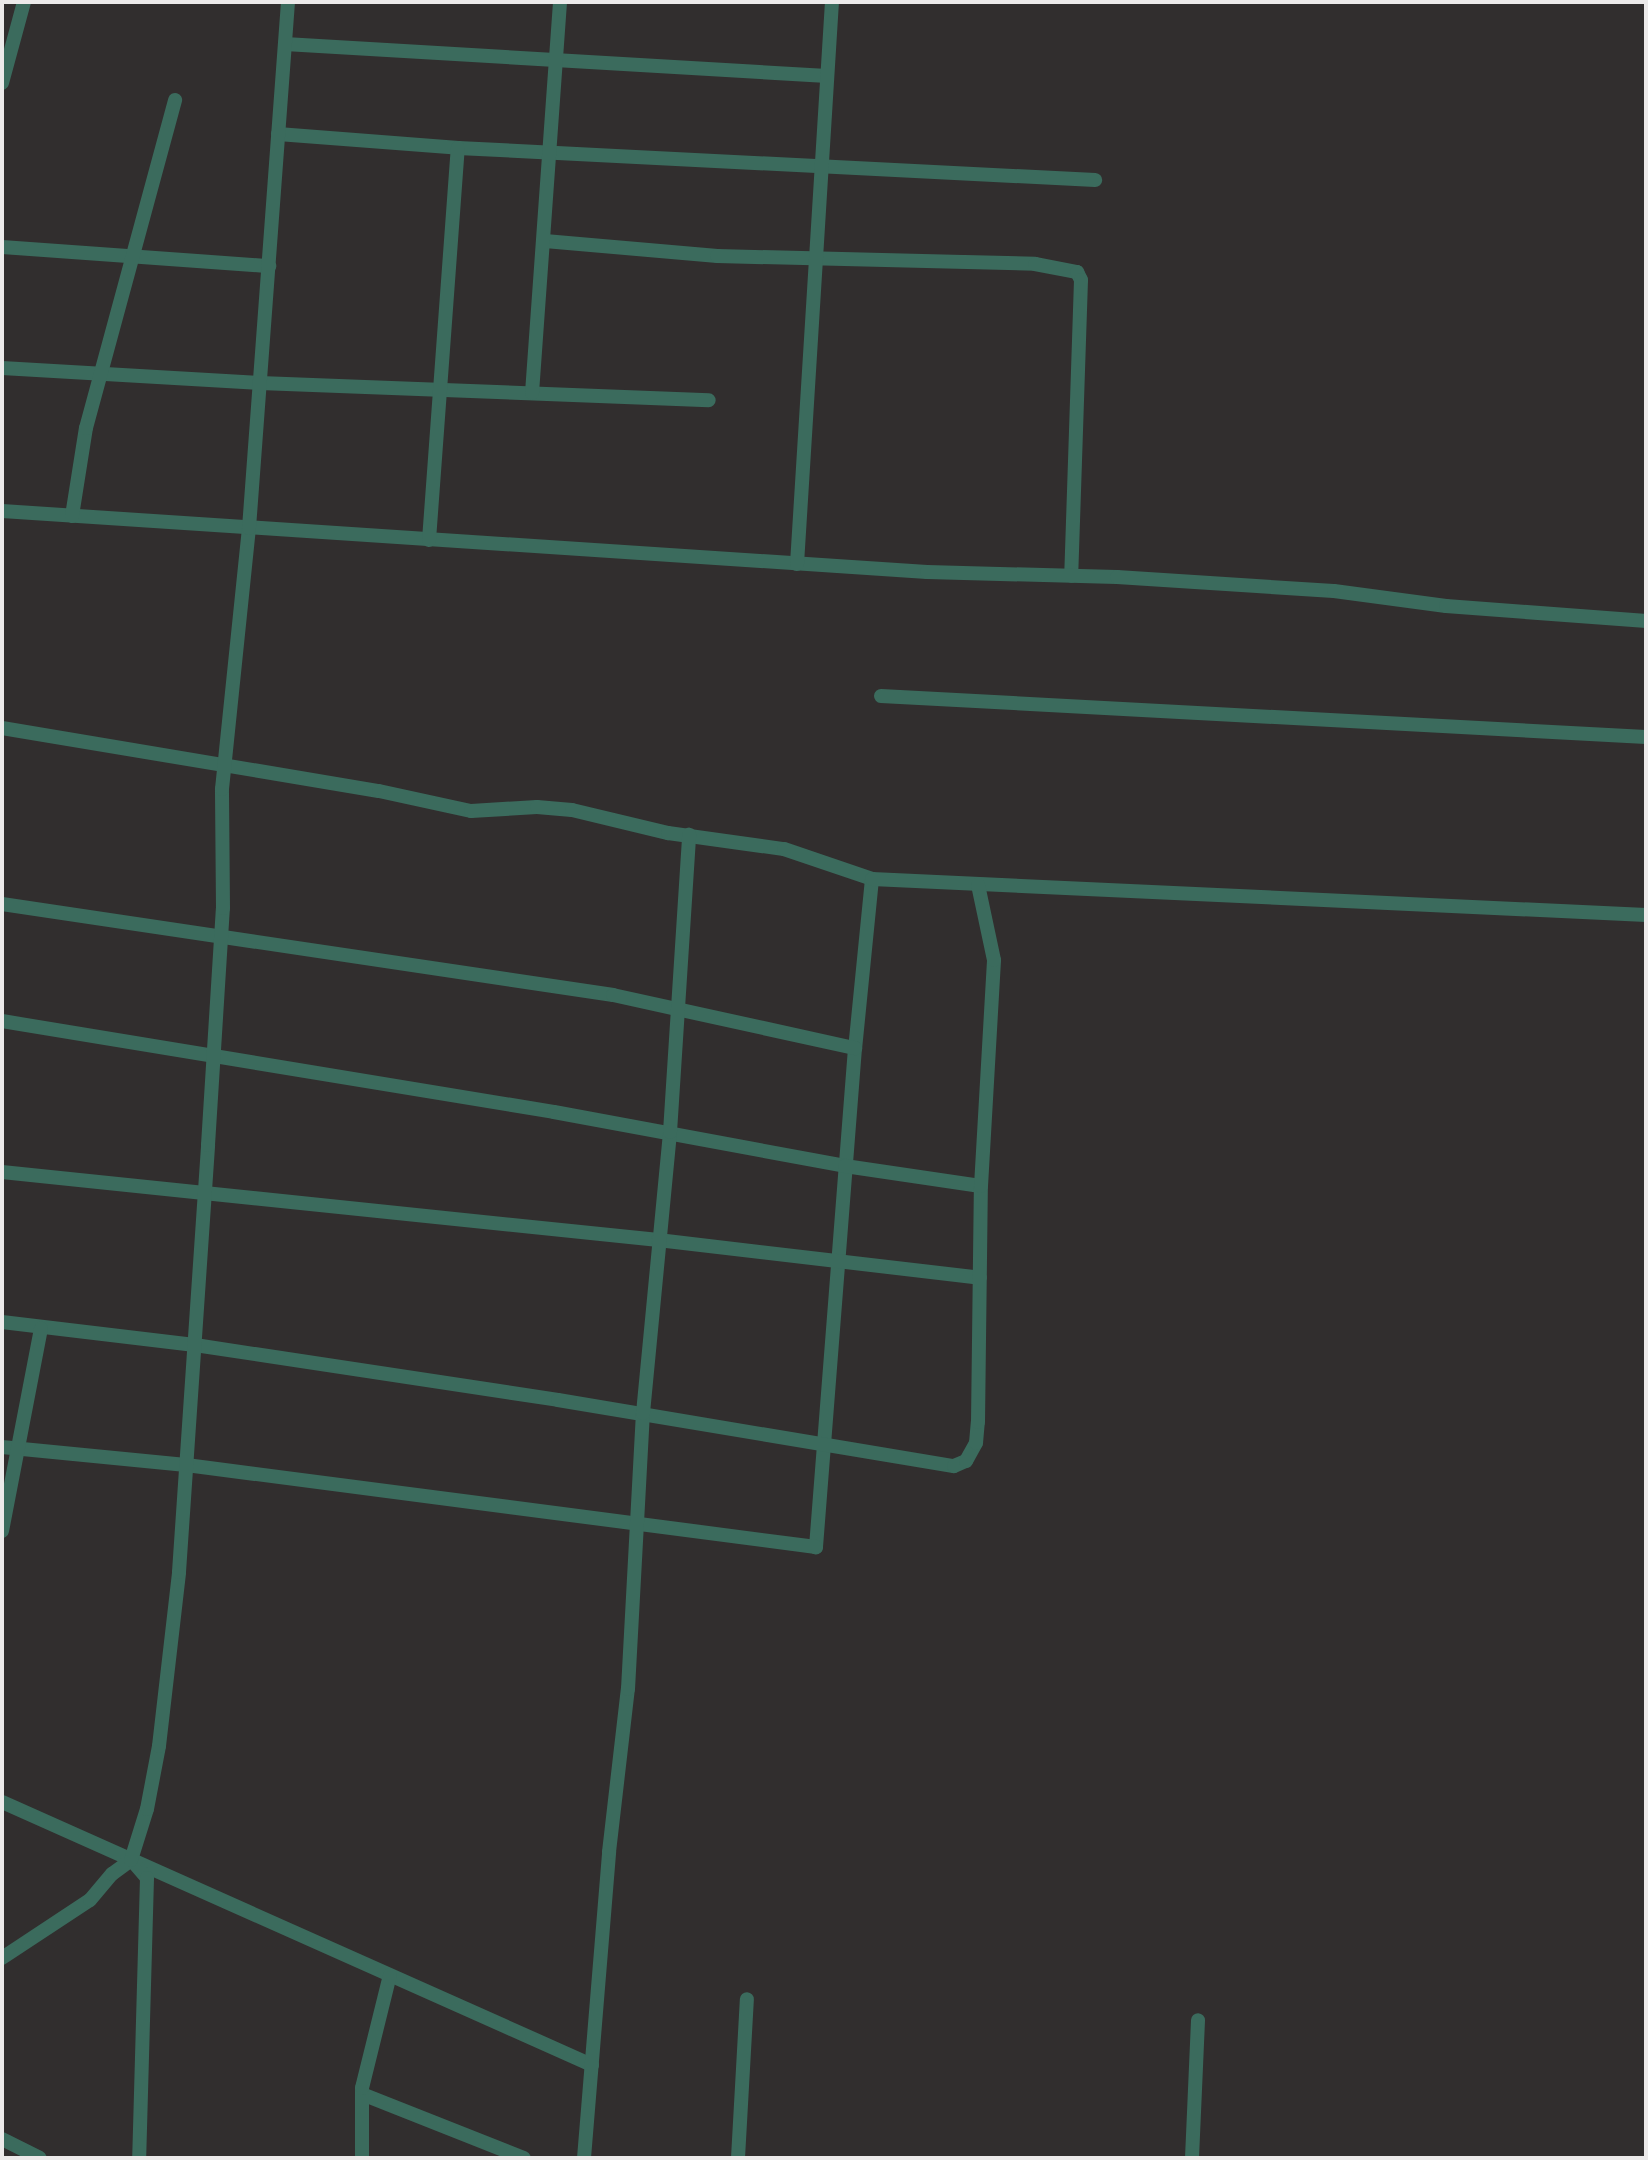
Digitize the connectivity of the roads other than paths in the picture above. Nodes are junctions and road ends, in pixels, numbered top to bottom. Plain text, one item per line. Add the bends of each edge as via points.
1 (24, 2) edge
2 (288, 2) edge
3 (560, 2) edge
4 (832, 2) edge
5 (285, 44) junction
6 (556, 60) junction
7 (827, 76) junction
8 (2, 83) edge
9 (175, 100) dead end
10 (278, 134) junction
11 (458, 148) junction
12 (551, 153) junction
13 (821, 166) junction
14 (1095, 180) dead end
15 (545, 241) junction
16 (2, 247) edge
17 (130, 256) junction
18 (815, 258) junction
19 (269, 266) junction
20 (2, 368) edge
21 (100, 374) junction
22 (260, 383) junction
23 (440, 390) junction
24 (532, 393) junction
25 (709, 400) dead end
26 (2, 511) edge
27 (72, 516) junction
28 (249, 528) junction
29 (429, 540) junction
30 (797, 564) junction
31 (1071, 576) junction
32 (1646, 621) edge
33 (881, 696) dead end
34 (2, 728) edge
35 (1646, 737) edge
36 (225, 765) junction
37 (689, 835) junction
38 (872, 879) junction
39 (978, 885) junction
40 (2, 904) edge
41 (1646, 915) edge
42 (221, 938) junction
43 (675, 1009) junction
44 (2, 1021) edge
45 (855, 1048) junction
46 (214, 1054) junction
47 (670, 1132) junction
48 (845, 1166) junction
49 (2, 1172) edge
50 (981, 1186) junction
51 (205, 1194) junction
52 (658, 1240) junction
53 (838, 1261) junction
54 (980, 1278) junction
55 (2, 1322) edge
56 (41, 1329) junction
57 (195, 1345) junction
58 (643, 1413) junction
59 (824, 1443) junction
60 (2, 1447) edge
61 (20, 1449) junction
62 (186, 1465) junction
63 (639, 1525) junction
64 (2, 1531) edge
65 (2, 1802) edge
66 (131, 1860) junction
67 (2, 1958) edge
68 (390, 1975) junction
69 (747, 1999) dead end
70 (1198, 2020) dead end
71 (592, 2065) junction
72 (362, 2094) junction
73 (2, 2139) edge
74 (40, 2158) edge
75 (139, 2158) edge
76 (362, 2158) edge
77 (524, 2158) edge
78 (584, 2158) edge
79 (738, 2158) edge
80 (1192, 2158) edge

1 - 8 street
2 - 5 street
3 - 6 street
4 - 7 street
5 - 6 street
5 - 10 street
6 - 7 street
6 - 12 street
7 - 13 street
9 - 17 street
10 - 11 street
10 - 19 street
11 - 12 street
11 - 23 street
12 - 13 street
12 - 15 street
13 - 14 street
13 - 18 street
15 - 18 street via 717,256
15 - 24 street
16 - 17 street
17 - 19 street
17 - 21 street
18 - 30 street
18 - 31 street via 1035,264 1077,272 1081,280
19 - 22 street
20 - 21 street
21 - 22 street
21 - 27 street
22 - 23 street
22 - 28 street
23 - 24 street
23 - 29 street
24 - 25 street
26 - 27 street
27 - 28 street
28 - 29 street
28 - 36 street
29 - 30 street
30 - 31 street
31 - 32 street via 1334,591 1446,606
33 - 35 street
34 - 36 street
36 - 37 street via 471,811 572,810
36 - 42 street
37 - 38 street via 784,849
37 - 43 street
38 - 39 street
38 - 45 street
39 - 41 street
39 - 50 street via 994,960
40 - 42 street
42 - 43 street via 613,995
42 - 46 street
43 - 45 street
43 - 47 street
44 - 46 street
45 - 48 street
46 - 47 street
46 - 51 street
47 - 48 street
47 - 52 street
48 - 50 street
48 - 53 street
49 - 51 street
50 - 54 street
51 - 52 street
51 - 57 street
52 - 53 street
52 - 58 street
53 - 54 street
53 - 59 street
54 - 59 street via 976,1443 966,1461 954,1466
55 - 56 street
56 - 57 street
56 - 61 street
57 - 58 street
57 - 62 street
58 - 59 street
58 - 63 street
59 - 63 street via 816,1547
60 - 61 street
61 - 62 street
61 - 64 street
62 - 63 street
62 - 66 street via 159,1746
63 - 71 street
65 - 66 street
66 - 67 street via 90,1900
66 - 68 street
66 - 75 street via 147,1878
68 - 71 street
68 - 72 street
69 - 79 street
70 - 80 street
71 - 78 street
72 - 76 street
72 - 77 street
73 - 74 street

